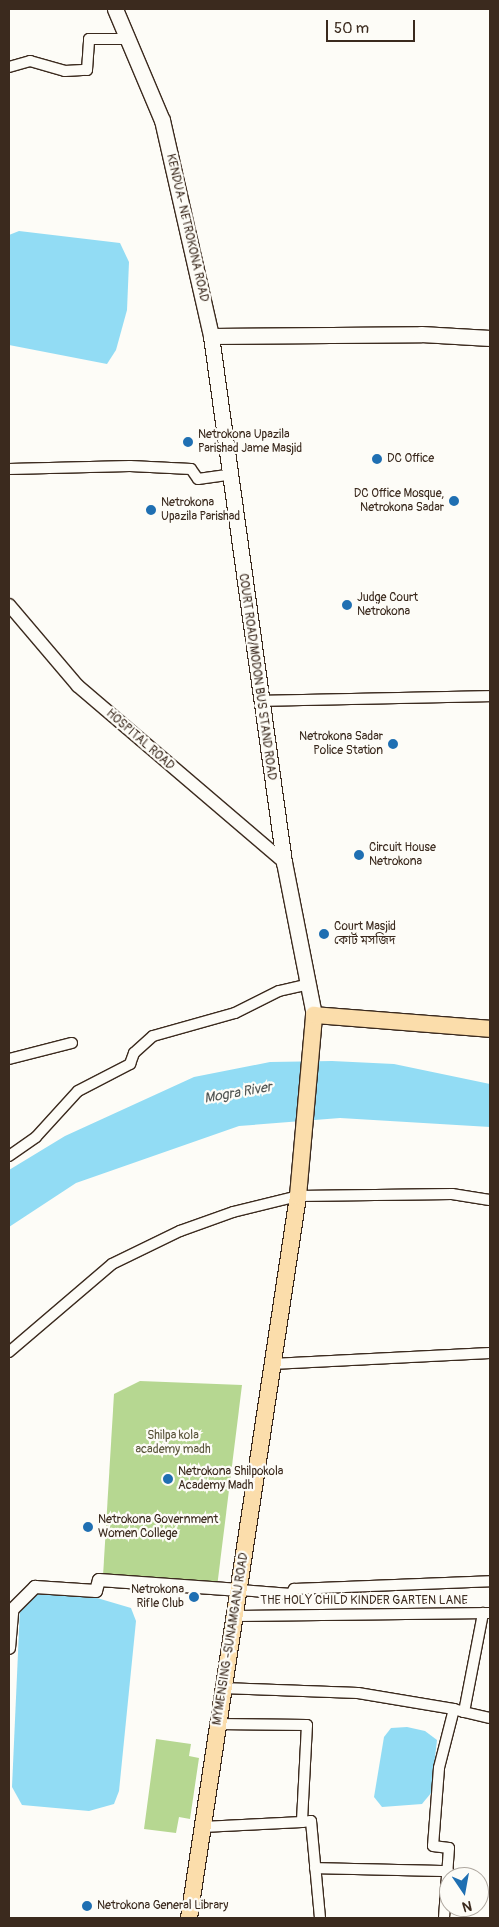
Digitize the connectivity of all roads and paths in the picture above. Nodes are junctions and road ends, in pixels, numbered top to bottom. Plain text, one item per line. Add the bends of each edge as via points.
1 (115, 9) edge
2 (128, 39) junction
3 (9, 67) edge
4 (211, 336) junction
5 (490, 338) edge
6 (9, 469) edge
7 (227, 475) junction
8 (9, 605) edge
9 (490, 696) edge
10 (260, 701) junction
11 (284, 862) junction
12 (310, 984) junction
13 (314, 1015) junction
14 (490, 1029) edge
15 (72, 1043) dead end
16 (9, 1059) edge
17 (9, 1156) edge
18 (299, 1189) junction
19 (490, 1200) edge
20 (9, 1352) edge
21 (490, 1353) edge
22 (272, 1364) junction
23 (490, 1581) edge
24 (240, 1590) junction
25 (10, 1610) edge
26 (487, 1613) edge
27 (238, 1616) junction
28 (9, 1648) edge
29 (222, 1688) junction
30 (459, 1711) junction
31 (490, 1718) edge
32 (217, 1724) junction
33 (302, 1822) junction
34 (203, 1826) junction
35 (448, 1867) edge
36 (315, 1868) junction
37 (439, 1871) edge
38 (189, 1918) edge
39 (320, 1918) edge

1 - 2 main road, KENDUA- NETROKONA ROAD
2 - 3 street via 89,39 87,70 65,70 30,61
2 - 4 main road, KENDUA- NETROKONA ROAD via 162,120 185,205
4 - 5 main road via 422,334
4 - 7 main road, COURT ROAD/MODON BUS STAND ROAD
6 - 7 street via 130,466 191,469 198,479
7 - 10 main road, COURT ROAD/MODON BUS STAND ROAD
8 - 11 street, HOSPITAL ROAD via 78,686
9 - 10 street
10 - 11 main road, COURT ROAD/MODON BUS STAND ROAD
11 - 12 main road, COURT ROAD/MODON BUS STAND ROAD
12 - 13 main road, COURT ROAD/MODON BUS STAND ROAD
12 - 17 street via 279,991 235,1012 153,1036 134,1053 130,1064 78,1092 36,1137
13 - 14 main road
13 - 18 main road, MYMENSING -SUNAMGANJ ROAD
15 - 16 street
18 - 19 street via 452,1194
18 - 20 street via 189,1228 112,1264
18 - 22 main road, MYMENSING -SUNAMGANJ ROAD
21 - 22 street
22 - 24 main road, MYMENSING -SUNAMGANJ ROAD
23 - 24 street via 294,1588 291,1594
24 - 25 street via 99,1580 96,1591 35,1587
24 - 27 main road, MYMENSING -SUNAMGANJ ROAD
25 - 28 street
26 - 27 street, THE HOLY CHILD KINDER GARTEN LANE
26 - 30 street
27 - 29 main road, MYMENSING -SUNAMGANJ ROAD
29 - 30 street via 358,1693
29 - 32 main road, MYMENSING -SUNAMGANJ ROAD
30 - 31 street
30 - 35 street via 439,1768 433,1846 450,1848
32 - 33 street via 307,1725
32 - 34 main road, MYMENSING -SUNAMGANJ ROAD
33 - 34 street
33 - 36 street via 311,1821
34 - 38 main road, MYMENSING -SUNAMGANJ ROAD
36 - 37 street
36 - 39 street

